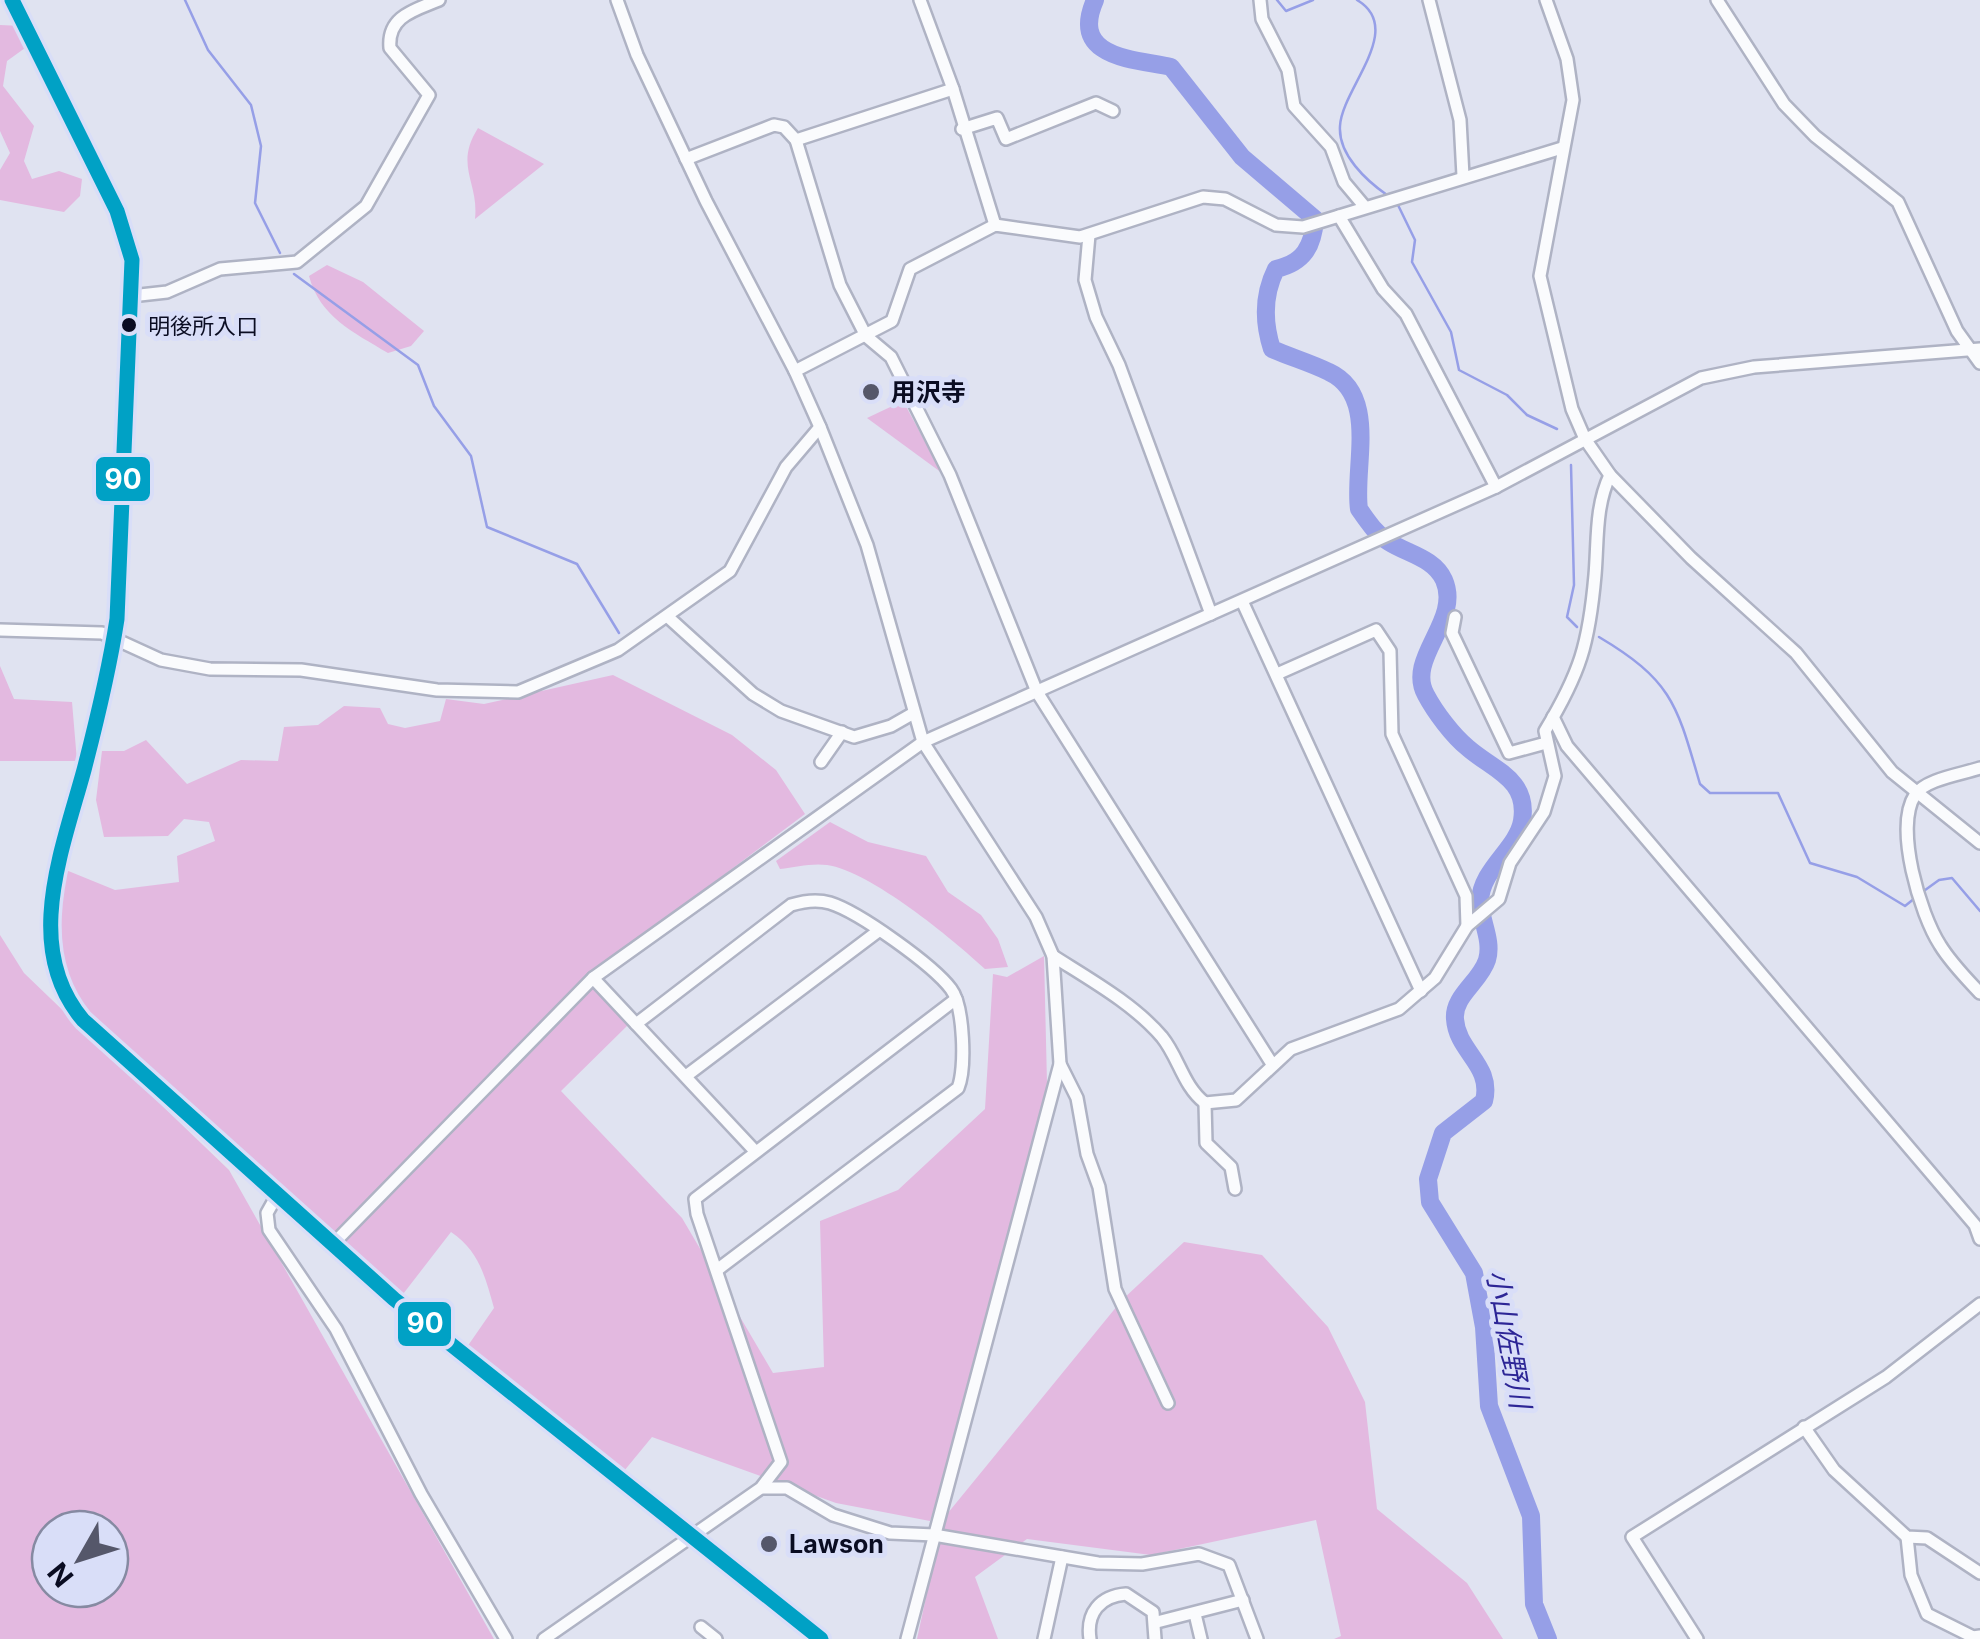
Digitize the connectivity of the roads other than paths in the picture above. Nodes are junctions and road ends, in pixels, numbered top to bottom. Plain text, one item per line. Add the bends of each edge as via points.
1 (12, 0) edge
2 (439, 0) edge
3 (617, 0) edge
4 (920, 0) edge
5 (1260, 0) edge
6 (1429, 0) edge
7 (1546, 0) edge
8 (1717, 0) edge
9 (953, 89) junction
10 (1113, 111) dead end
11 (962, 129) junction
12 (796, 140) junction
13 (1562, 148) junction
14 (686, 160) junction
15 (1463, 176) junction
16 (1365, 207) junction
17 (1334, 218) junction
18 (994, 225) junction
19 (1089, 235) junction
20 (130, 296) junction
21 (866, 336) junction
22 (1974, 350) edge
23 (1980, 364) edge
24 (796, 371) junction
25 (820, 427) junction
26 (1585, 438) junction
27 (1610, 475) junction
28 (1496, 487) junction
29 (1242, 601) junction
30 (1210, 614) junction
31 (668, 617) junction
32 (1454, 617) dead end
33 (0, 630) edge
34 (114, 636) junction
35 (1277, 674) junction
36 (1037, 692) junction
37 (912, 714) junction
38 (1553, 717) junction
39 (842, 732) junction
40 (923, 742) junction
41 (1546, 743) junction
42 (821, 762) dead end
43 (1980, 768) edge
44 (1915, 795) junction
45 (1980, 844) edge
46 (1470, 924) junction
47 (878, 932) junction
48 (1052, 956) junction
49 (594, 978) junction
50 (1421, 991) junction
51 (1980, 993) edge
52 (956, 999) junction
53 (636, 1024) junction
54 (1060, 1064) junction
55 (1272, 1064) junction
56 (686, 1076) junction
57 (1205, 1104) junction
58 (754, 1150) junction
59 (1235, 1189) dead end
60 (276, 1197) junction
61 (1980, 1240) edge
62 (331, 1246) junction
63 (717, 1270) junction
64 (1980, 1304) edge
65 (1168, 1403) dead end
66 (1804, 1427) junction
67 (760, 1488) junction
68 (934, 1534) junction
69 (696, 1536) junction
70 (1907, 1537) junction
71 (1062, 1557) junction
72 (1980, 1574) edge
73 (1243, 1600) junction
74 (1195, 1614) junction
75 (1157, 1622) junction
76 (702, 1627) dead end
77 (1980, 1636) edge
78 (1087, 1638) edge
79 (506, 1639) edge
80 (544, 1639) edge
81 (716, 1639) edge
82 (822, 1639) edge
83 (908, 1639) edge
84 (1044, 1639) edge
85 (1155, 1639) edge
86 (1201, 1639) edge
87 (1257, 1639) edge
88 (1697, 1639) edge

1 - 20 main road via 130,242
2 - 20 street via 392,27 390,48 430,95 366,206 297,262 220,269 167,292
3 - 14 street
4 - 9 street
5 - 16 street via 1262,19 1288,70 1294,106 1331,147 1344,182
6 - 15 street via 1460,120
7 - 13 street via 1571,78
8 - 22 street via 1784,104 1898,202
9 - 11 street
9 - 12 street
10 - 11 street via 1096,103 1006,139 997,118
11 - 18 street
12 - 14 street via 774,125
12 - 21 street via 840,285
13 - 15 street
13 - 26 street via 1540,276
14 - 24 street
15 - 16 street
16 - 17 street
17 - 19 street via 1276,226 1225,199 1204,197
17 - 28 street via 1406,314
18 - 19 street
18 - 21 street via 910,269 892,321
19 - 30 street via 1085,280 1096,317
20 - 34 main road
21 - 24 street
21 - 36 street via 891,357 950,475
22 - 23 street
22 - 26 street via 1730,371 1660,396
24 - 25 street
25 - 31 street via 786,467 730,571
25 - 37 street via 867,545
26 - 27 street
26 - 28 street
27 - 38 street via 1600,495 1580,666
27 - 44 street via 1796,652
28 - 29 street
29 - 30 street
29 - 35 street
30 - 36 street
31 - 34 street via 568,674 518,692 489,694 301,670 210,669 161,660
31 - 39 street via 769,706
32 - 41 street via 1452,633 1509,754
33 - 34 street
34 - 60 main road via 54,881 53,962 62,992 84,1020
35 - 46 street via 1376,630 1390,651 1392,734 1466,896
35 - 50 street
36 - 40 street
36 - 55 street
37 - 39 street via 874,733
37 - 40 street
38 - 41 street
38 - 61 street via 1567,746 1896,1127
39 - 42 street
40 - 48 street via 1036,917
40 - 49 street
41 - 46 street via 1555,776 1544,812 1510,863 1499,899
43 - 44 street
44 - 45 street
44 - 51 street via 1907,824 1916,885 1936,940
46 - 50 street
47 - 52 street via 930,970
47 - 53 street via 826,902 792,905
47 - 56 street
48 - 54 street
48 - 57 street via 1147,1022
49 - 53 street
49 - 62 street
50 - 55 street via 1399,1009 1291,1048
52 - 58 street
52 - 63 street via 958,1088
53 - 56 street
54 - 65 street via 1077,1098 1099,1187 1115,1289
54 - 68 street
55 - 57 street via 1236,1100
56 - 58 street
57 - 59 street via 1206,1143 1231,1167
58 - 63 street via 696,1199
60 - 62 main road
60 - 79 street via 267,1212 268,1230 336,1329
62 - 69 main road
63 - 67 street via 781,1453 778,1472
64 - 66 street via 1886,1378
66 - 70 street via 1834,1470
66 - 88 street via 1632,1537
67 - 68 street via 787,1488 833,1514 890,1532
67 - 69 street
68 - 71 street
68 - 83 street
69 - 80 street
69 - 82 main road
70 - 72 street via 1927,1538
70 - 77 street via 1911,1575 1927,1614
71 - 73 street via 1142,1564 1199,1554 1230,1565
71 - 84 street
73 - 74 street
73 - 87 street
74 - 75 street
74 - 86 street
75 - 78 street via 1146,1603 1116,1595 1091,1615
75 - 85 street
76 - 81 street

